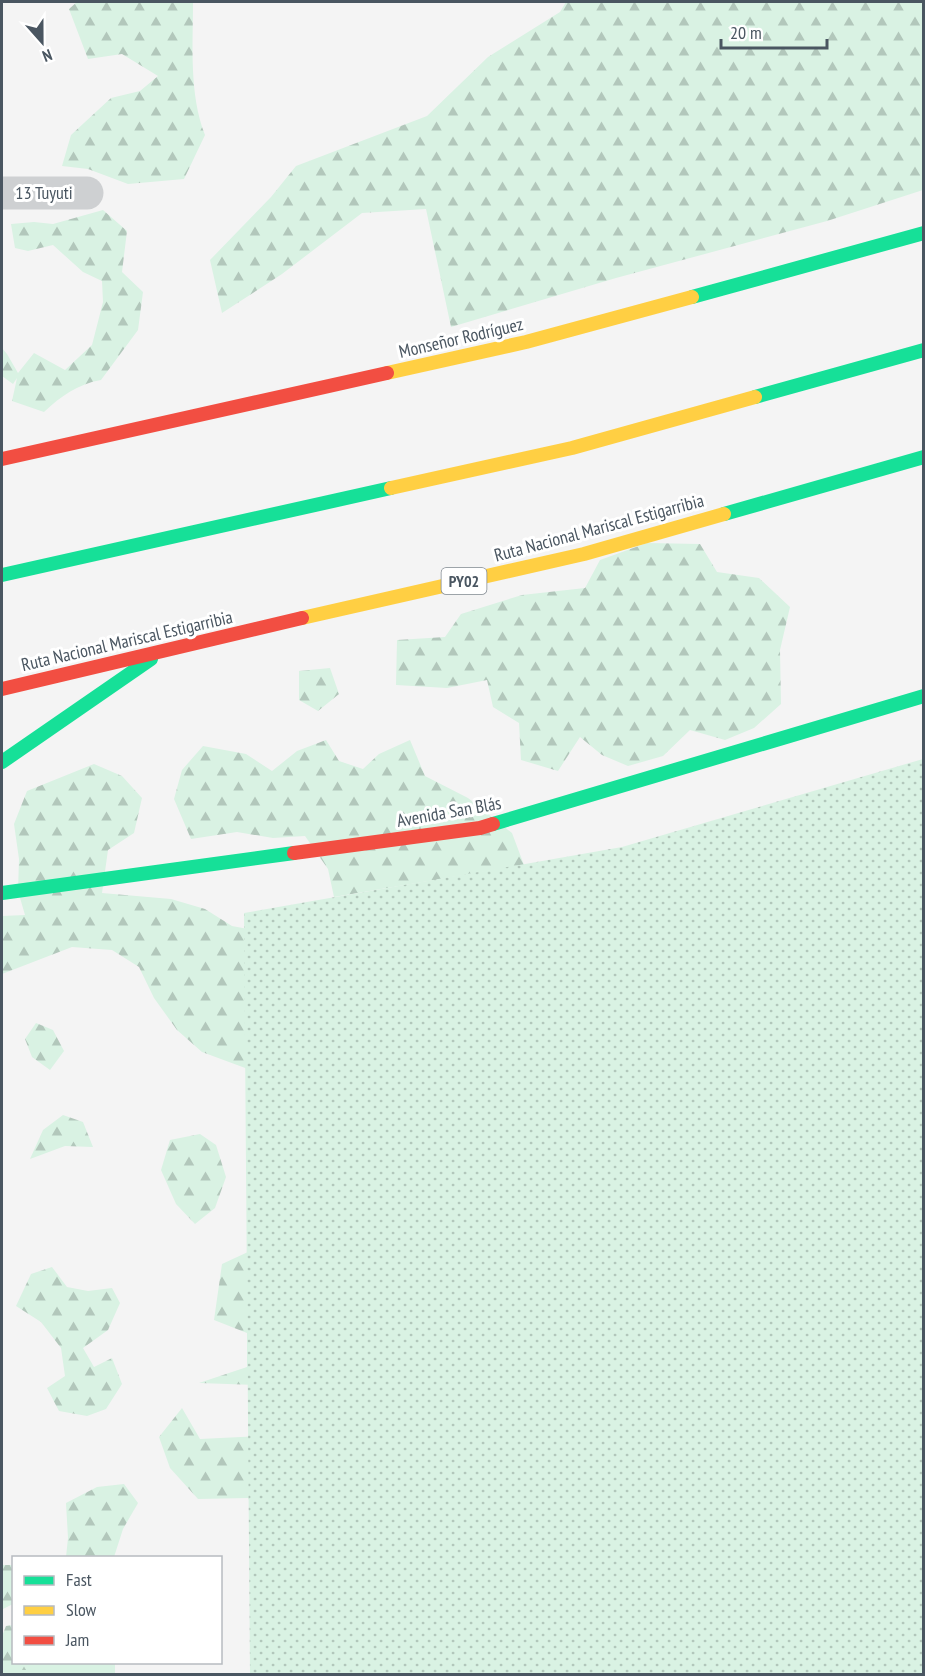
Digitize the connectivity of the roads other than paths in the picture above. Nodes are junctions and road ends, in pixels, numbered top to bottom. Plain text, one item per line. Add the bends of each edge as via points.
1 (2, 193) edge
2 (87, 194) dead end
3 (924, 233) edge
4 (924, 350) edge
5 (924, 457) edge
6 (2, 459) edge
7 (2, 575) edge
8 (165, 649) junction
9 (2, 689) edge
10 (924, 696) edge
11 (2, 762) edge
12 (2, 893) edge

1 - 2 street, 13 Tuyuti
3 - 6 main road, Monseñor Rodríguez via 526,342
4 - 7 main road via 572,448
5 - 8 main road, Ruta Nacional Mariscal Estigarribia / PY02 via 584,554
8 - 9 main road, Ruta Nacional Mariscal Estigarribia / PY02
8 - 11 main road
10 - 12 main road, Avenida San Blás via 480,828

